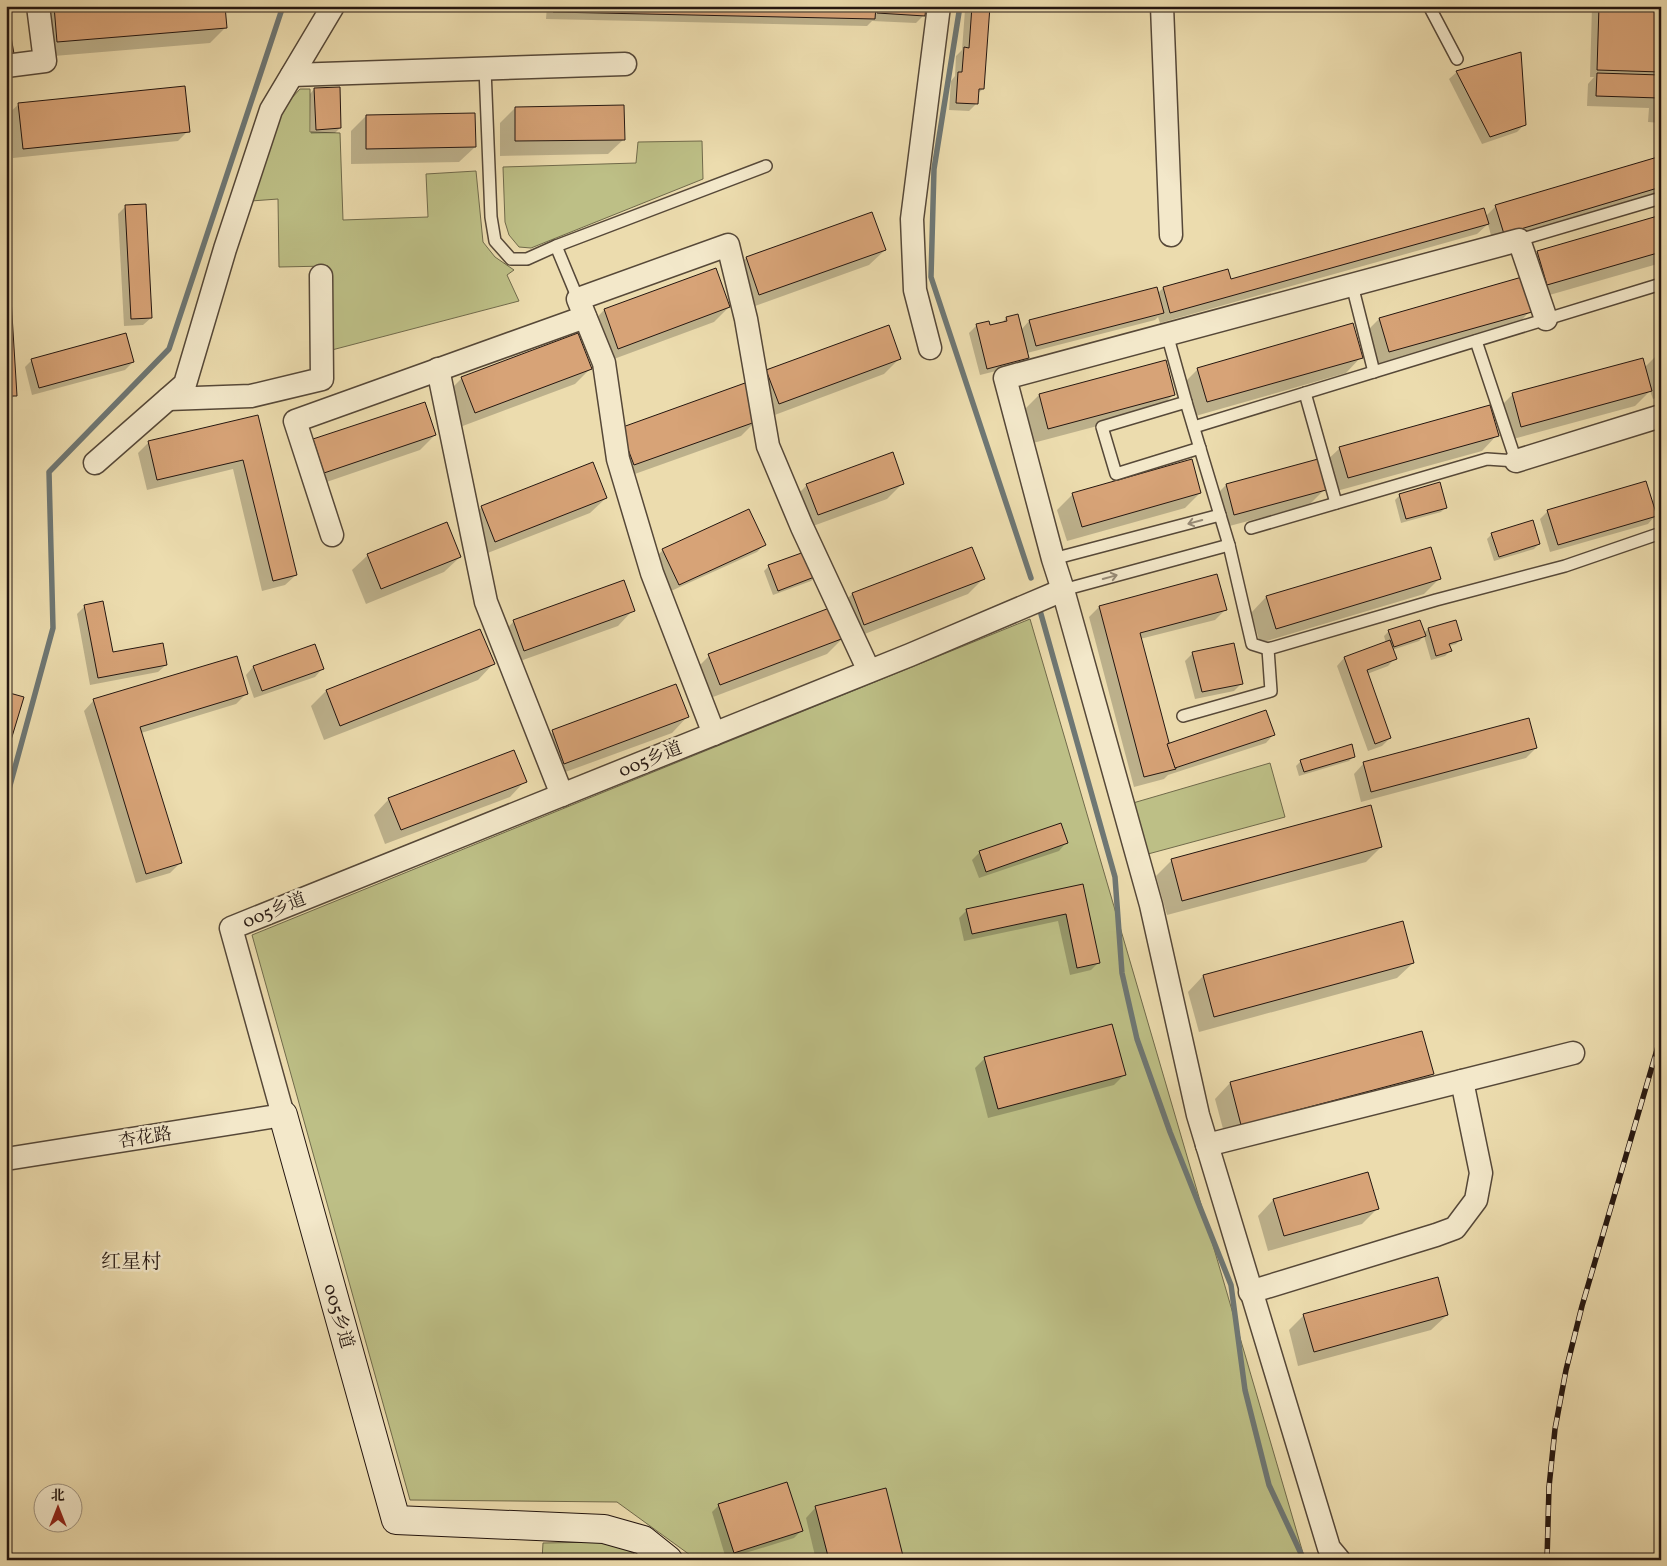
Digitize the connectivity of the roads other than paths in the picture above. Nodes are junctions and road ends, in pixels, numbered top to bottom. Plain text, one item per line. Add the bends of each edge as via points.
1 (38, 6) edge
2 (333, 6) edge
3 (939, 6) edge
4 (1162, 6) edge
5 (1429, 6) edge
6 (1457, 59) dead end
7 (625, 64) dead end
8 (6, 66) edge
9 (485, 69) junction
10 (292, 75) junction
11 (766, 166) dead end
12 (1661, 198) edge
13 (1171, 235) dead end
14 (1519, 240) junction
15 (556, 246) junction
16 (321, 276) dead end
17 (1661, 284) edge
18 (1352, 285) junction
19 (582, 308) junction
20 (1546, 319) junction
21 (1167, 334) junction
22 (1476, 341) junction
23 (930, 348) dead end
24 (438, 369) junction
25 (1374, 372) junction
26 (1305, 393) junction
27 (168, 399) junction
28 (1186, 402) junction
29 (1661, 416) edge
30 (1194, 427) junction
31 (1200, 448) junction
32 (1516, 461) junction
33 (95, 463) dead end
34 (1336, 503) junction
35 (1220, 515) junction
36 (1251, 528) dead end
37 (1661, 533) edge
38 (332, 535) dead end
39 (1229, 545) junction
40 (1053, 559) junction
41 (1063, 590) junction
42 (1268, 649) junction
43 (869, 671) junction
44 (1183, 716) dead end
45 (714, 734) junction
46 (562, 795) junction
47 (1572, 1053) dead end
48 (1462, 1081) junction
49 (283, 1115) junction
50 (1207, 1145) junction
51 (6, 1159) edge
52 (1250, 1292) junction
53 (668, 1560) edge
54 (1339, 1560) edge

1 - 8 street via 45,61
2 - 10 street
3 - 23 street via 912,220 915,290
4 - 13 street
5 - 6 lane
7 - 9 street
9 - 10 street
9 - 15 lane via 491,217 495,241 511,259 527,259
10 - 27 street via 271,110 185,384
11 - 15 lane
12 - 14 lane
14 - 18 street
14 - 20 street
15 - 19 lane
16 - 27 street via 322,379 251,396
17 - 20 lane
18 - 21 street
18 - 25 lane
19 - 24 street
19 - 43 street via 728,245 746,319 768,446
19 - 45 street via 604,363 618,459 652,573
20 - 22 lane
21 - 28 lane
21 - 40 street via 1005,378
22 - 25 lane
22 - 32 lane
24 - 38 street via 295,421
24 - 46 street via 486,602
25 - 26 lane
26 - 30 lane
26 - 34 lane
27 - 33 street
28 - 30 lane
28 - 31 lane via 1102,427 1116,474
29 - 32 street
30 - 31 lane
31 - 35 lane
32 - 34 lane via 1486,459
34 - 36 lane
35 - 39 lane
35 -> 40 lane
37 - 42 lane via 1565,566
41 -> 39 lane
39 - 42 lane via 1252,644
40 - 41 street
41 - 43 street, 005乡道
41 - 50 street via 1151,905
42 - 44 lane via 1271,691
43 - 45 street, 005乡道
45 - 46 street, 005乡道
46 - 49 street, 005乡道 via 231,928
47 - 48 street
48 - 50 street
48 - 52 street via 1481,1173 1476,1200 1455,1228
49 - 51 street, 杏花路
49 - 53 street, 005乡道 via 396,1520 604,1529 643,1540
50 - 52 street
52 - 54 street via 1329,1548

